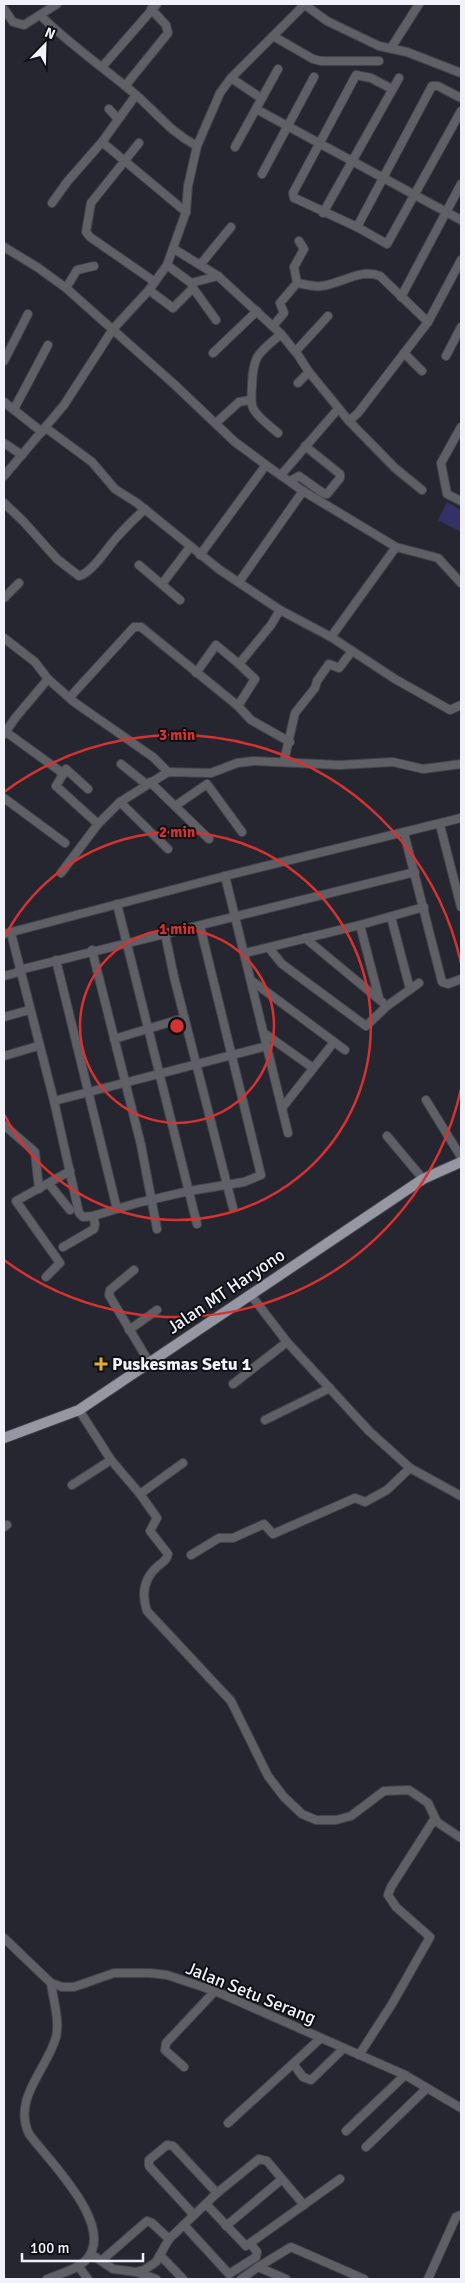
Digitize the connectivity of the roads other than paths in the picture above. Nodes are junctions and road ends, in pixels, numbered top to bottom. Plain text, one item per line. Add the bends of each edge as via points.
1 (57, 4) edge
2 (305, 4) edge
3 (419, 4) edge
4 (154, 6) edge
5 (4, 9) edge
6 (40, 15) junction
7 (272, 36) junction
8 (391, 48) junction
9 (379, 61) dead end
10 (102, 67) junction
11 (278, 69) dead end
12 (461, 73) edge
13 (314, 77) dead end
14 (231, 78) junction
15 (399, 78) dead end
16 (125, 86) junction
17 (392, 89) junction
18 (136, 95) junction
19 (261, 98) junction
20 (461, 98) edge
21 (109, 109) dead end
22 (256, 109) junction
23 (461, 111) edge
24 (117, 118) junction
25 (287, 126) junction
26 (102, 142) junction
27 (139, 144) dead end
28 (319, 144) junction
29 (196, 146) junction
30 (235, 147) dead end
31 (126, 161) junction
32 (351, 162) junction
33 (262, 174) dead end
34 (383, 178) junction
35 (461, 184) edge
36 (414, 195) junction
37 (52, 203) dead end
38 (186, 212) junction
39 (446, 212) junction
40 (323, 213) junction
41 (461, 220) edge
42 (231, 227) dead end
43 (357, 227) junction
44 (299, 241) dead end
45 (4, 247) edge
46 (174, 249) junction
47 (461, 262) edge
48 (200, 265) junction
49 (94, 266) dead end
50 (167, 266) junction
51 (218, 276) junction
52 (155, 282) junction
53 (297, 283) junction
54 (192, 286) junction
55 (66, 288) junction
56 (149, 290) junction
57 (401, 297) junction
58 (257, 311) junction
59 (28, 314) dead end
60 (328, 316) dead end
61 (216, 320) dead end
62 (428, 322) junction
63 (273, 326) junction
64 (461, 327) edge
65 (113, 329) junction
66 (281, 334) junction
67 (48, 345) dead end
68 (296, 351) junction
69 (213, 353) dead end
70 (404, 353) junction
71 (446, 356) dead end
72 (4, 361) edge
73 (422, 371) dead end
74 (309, 372) junction
75 (298, 384) dead end
76 (251, 400) junction
77 (4, 402) edge
78 (14, 409) junction
79 (338, 409) junction
80 (349, 421) junction
81 (216, 424) junction
82 (461, 427) edge
83 (44, 430) junction
84 (278, 433) dead end
85 (4, 443) edge
86 (305, 446) junction
87 (22, 456) junction
88 (266, 465) junction
89 (280, 474) junction
90 (4, 476) edge
91 (290, 481) junction
92 (422, 490) dead end
93 (303, 491) junction
94 (461, 502) edge
95 (4, 504) edge
96 (145, 509) junction
97 (190, 547) junction
98 (396, 547) junction
99 (200, 555) junction
100 (139, 565) dead end
101 (239, 582) junction
102 (19, 583) dead end
103 (461, 583) edge
104 (162, 584) junction
105 (4, 598) edge
106 (180, 600) dead end
107 (280, 610) junction
108 (331, 637) junction
109 (4, 638) edge
110 (352, 651) junction
111 (239, 664) junction
112 (196, 673) junction
113 (48, 679) junction
114 (70, 697) junction
115 (461, 705) edge
116 (238, 706) junction
117 (5, 733) edge
118 (290, 742) junction
119 (284, 761) junction
120 (121, 764) dead end
121 (461, 764) edge
122 (168, 772) junction
123 (64, 774) junction
124 (148, 783) junction
125 (88, 789) dead end
126 (4, 798) edge
127 (120, 802) junction
128 (175, 806) junction
129 (461, 818) edge
130 (98, 824) junction
131 (440, 825) junction
132 (242, 832) dead end
133 (404, 833) junction
134 (209, 839) dead end
135 (65, 843) dead end
136 (168, 849) dead end
137 (415, 872) junction
138 (61, 873) dead end
139 (225, 876) junction
140 (117, 904) junction
141 (424, 907) junction
142 (461, 907) edge
143 (235, 916) junction
144 (391, 917) junction
145 (360, 925) junction
146 (200, 926) junction
147 (7, 934) edge
148 (165, 934) junction
149 (305, 938) junction
150 (128, 943) junction
151 (269, 948) junction
152 (92, 950) junction
153 (245, 953) junction
154 (56, 960) junction
155 (19, 971) junction
156 (4, 976) edge
157 (461, 979) edge
158 (252, 981) junction
159 (419, 984) dead end
160 (410, 989) junction
161 (378, 998) junction
162 (387, 1006) junction
163 (29, 1010) junction
164 (4, 1017) edge
165 (184, 1018) junction
166 (148, 1028) junction
167 (264, 1033) junction
168 (114, 1039) junction
169 (334, 1042) junction
170 (38, 1046) junction
171 (266, 1046) junction
172 (345, 1050) dead end
173 (232, 1055) junction
174 (4, 1056) edge
175 (196, 1064) junction
176 (313, 1068) junction
177 (160, 1073) junction
178 (126, 1083) junction
179 (90, 1092) junction
180 (426, 1100) dead end
181 (54, 1101) junction
182 (282, 1108) junction
183 (4, 1125) edge
184 (288, 1133) dead end
185 (387, 1136) dead end
186 (461, 1157) edge
187 (461, 1162) edge
188 (70, 1171) junction
189 (423, 1179) junction
190 (49, 1184) junction
191 (227, 1184) junction
192 (39, 1189) junction
193 (189, 1191) junction
194 (151, 1200) junction
195 (233, 1208) dead end
196 (117, 1209) junction
197 (70, 1210) dead end
198 (93, 1216) junction
199 (196, 1224) dead end
200 (157, 1229) dead end
201 (63, 1247) dead end
202 (134, 1270) dead end
203 (46, 1277) dead end
204 (251, 1295) junction
205 (157, 1310) dead end
206 (129, 1330) junction
207 (287, 1342) junction
208 (149, 1362) junction
209 (233, 1384) dead end
210 (330, 1388) junction
211 (79, 1410) junction
212 (265, 1420) dead end
213 (4, 1438) edge
214 (111, 1460) junction
215 (183, 1463) dead end
216 (410, 1468) junction
217 (72, 1485) dead end
218 (140, 1494) junction
219 (461, 1496) edge
220 (191, 1556) dead end
221 (435, 1818) junction
222 (461, 1838) edge
223 (4, 1938) edge
224 (51, 1983) junction
225 (215, 1991) junction
226 (321, 2038) junction
227 (344, 2048) junction
228 (359, 2055) junction
229 (294, 2065) junction
230 (184, 2067) dead end
231 (405, 2075) junction
232 (427, 2088) junction
233 (461, 2108) edge
234 (228, 2122) dead end
235 (346, 2132) dead end
236 (366, 2147) dead end
237 (340, 2179) dead end
238 (281, 2180) junction
239 (217, 2193) junction
240 (206, 2204) junction
241 (304, 2205) junction
242 (194, 2215) junction
243 (461, 2215) edge
244 (184, 2225) junction
245 (226, 2226) junction
246 (169, 2239) junction
247 (251, 2244) junction
248 (91, 2254) junction
249 (160, 2255) junction
250 (101, 2262) junction
251 (78, 2266) junction
252 (258, 2267) junction
253 (136, 2272) junction
254 (47, 2279) edge
255 (88, 2279) edge
256 (156, 2279) edge
257 (183, 2279) edge
258 (241, 2279) edge
259 (286, 2279) edge
260 (364, 2279) edge
261 (428, 2279) edge

1 - 6 street
2 - 7 street
2 - 8 street via 327,21 356,36
3 - 8 street
4 - 10 street
4 - 16 street via 168,33
5 - 6 street via 8,18 20,25 28,24
6 - 10 street via 58,34
7 - 9 street via 321,61
7 - 14 street
8 - 12 street
10 - 16 street
11 - 19 street
13 - 25 street
14 - 19 street
14 - 29 street via 212,109
15 - 17 street
16 - 18 street
17 - 28 street via 356,74
17 - 32 street
18 - 24 street
18 - 29 street via 160,121
19 - 22 street
20 - 34 street via 432,86
21 - 24 street
22 - 25 street
22 - 30 street
23 - 36 street
24 - 26 street
25 - 28 street
25 - 33 street
26 - 31 street
26 - 37 street
27 - 31 street
28 - 32 street
28 - 40 street via 294,196
29 - 38 street
31 - 38 street
31 - 52 street via 91,203 86,232
32 - 34 street
32 - 40 street
34 - 36 street
34 - 43 street
35 - 39 street
36 - 39 street
36 - 43 street via 387,244
38 - 46 street
39 - 41 street
39 - 57 street
40 - 43 street
42 - 48 street
44 - 53 street via 304,248 294,267
45 - 55 street
46 - 48 street
46 - 50 street
47 - 62 street
48 - 51 street
49 - 55 street via 77,270
50 - 52 street
50 - 54 street
51 - 54 street
51 - 58 street
52 - 56 street
53 - 57 street via 320,286 373,273
53 - 63 street via 280,304 284,312
54 - 56 street via 172,308
54 - 61 street
55 - 65 street
56 - 65 street
57 - 62 street
58 - 63 street
58 - 69 street
59 - 72 street
60 - 68 street
62 - 70 street
63 - 66 street
64 - 71 street
65 - 81 street
65 - 83 street via 79,384
66 - 68 street
66 - 76 street via 253,362
67 - 78 street
68 - 74 street
70 - 73 street
70 - 80 street
74 - 75 street
74 - 79 street
76 - 81 street via 239,402
76 - 84 street via 256,412
77 - 78 street
78 - 83 street
79 - 80 street
79 - 86 street
80 - 92 street via 395,468
81 - 88 street
82 - 94 street via 441,463 447,494
83 - 87 street
83 - 96 street via 92,462 115,489
85 - 87 street
86 - 89 street
86 - 91 street via 340,474 340,478 327,494 299,476
87 - 90 street
88 - 89 street
88 - 99 street
89 - 91 street
91 - 93 street
93 - 98 street
93 - 101 street
95 - 96 street via 57,559 79,576 84,575
96 - 97 street
97 - 99 street
97 - 104 street
98 - 103 street via 438,558
98 - 108 street
99 - 101 street
100 - 104 street
101 - 107 street
102 - 105 street
104 - 106 street
107 - 108 street
107 - 111 street
108 - 110 street
109 - 113 street via 35,662
110 - 115 street via 448,709 455,710
110 - 118 street via 339,668 329,664 315,688 297,708
111 - 112 street via 216,645
111 - 116 street via 255,679
112 - 114 street via 136,626
112 - 116 street
113 - 114 street
113 - 117 street
114 - 122 street
116 - 118 street via 251,720
117 - 123 street
118 - 119 street
119 - 121 street via 340,765 393,762 423,769
119 - 122 street via 237,763 211,773
120 - 124 street
122 - 124 street
123 - 125 street via 66,769
123 - 130 street via 56,787
124 - 127 street
124 - 128 street
126 - 135 street
127 - 130 street
127 - 136 street
128 - 132 street via 207,784
128 - 134 street
129 - 131 street
130 - 138 street
131 - 133 street
131 - 142 street
133 - 137 street
133 - 139 street
137 - 141 street
137 - 143 street
139 - 140 street
139 - 143 street
140 - 147 street
140 - 150 street
141 - 144 street
141 - 157 street via 442,982 448,984
143 - 146 street
143 - 153 street
144 - 145 street
144 - 160 street
145 - 149 street
145 - 161 street
146 - 148 street
146 - 173 street
147 - 155 street
148 - 150 street
148 - 165 street
149 - 151 street
149 - 161 street
150 - 152 street
150 - 166 street
151 - 153 street
151 - 162 street via 282,964 364,1026
152 - 154 street
152 - 168 street
153 - 158 street
154 - 155 street
154 - 179 street
155 - 156 street
155 - 163 street
158 - 167 street
158 - 169 street
159 - 160 street
160 - 162 street
161 - 162 street
163 - 164 street
163 - 170 street
165 - 166 street
165 - 175 street
166 - 168 street
166 - 177 street
167 - 171 street
167 - 176 street
168 - 178 street
169 - 172 street
169 - 176 street
170 - 174 street
170 - 181 street
171 - 173 street
171 - 182 street
173 - 175 street
173 - 191 street via 261,1174 244,1182
175 - 177 street
175 - 191 street
176 - 182 street
177 - 178 street
177 - 193 street
178 - 179 street
178 - 194 street
179 - 181 street
179 - 196 street
180 - 186 street
181 - 188 street
182 - 184 street
183 - 192 street via 35,1152
185 - 189 street
187 - 189 main road, Jalan MT Haryono
188 - 190 street
188 - 198 street via 80,1216
189 - 204 main road, Jalan MT Haryono
190 - 192 street
190 - 197 street
191 - 193 street
191 - 195 street
192 - 203 street via 16,1201 60,1263
193 - 194 street
193 - 199 street
194 - 196 street
194 - 200 street
196 - 198 street
198 - 201 street via 94,1229
202 - 206 street via 109,1293
204 - 207 street
204 - 208 main road, Jalan MT Haryono
205 - 206 street
206 - 208 street
207 - 209 street
207 - 210 street
208 - 211 main road, Jalan MT Haryono
210 - 212 street
210 - 216 street via 369,1431
211 - 213 main road, Jalan MT Haryono
211 - 214 street
214 - 217 street
214 - 218 street
215 - 218 street
216 - 219 street
216 - 220 street via 387,1490 365,1502 355,1498 273,1534 264,1524 231,1539 219,1538
218 - 221 street via 157,1518 151,1532 168,1554 145,1583 146,1610 231,1701 268,1776 284,1797 309,1818 323,1821 351,1816 384,1791 408,1790 428,1803
221 - 222 street
221 - 228 street via 388,1895 396,1907 430,1937
223 - 224 street
224 - 225 street, Jalan Setu Serang via 68,1988 114,1974 150,1973 167,1975
224 - 248 street via 57,2035 26,2104 25,2126 88,2213 93,2235
225 - 226 street, Jalan Setu Serang
225 - 230 street via 166,2043 165,2050
226 - 227 street, Jalan Setu Serang
226 - 229 street
227 - 228 street, Jalan Setu Serang
227 - 229 street via 311,2080 303,2077
228 - 231 street, Jalan Setu Serang
229 - 234 street
231 - 232 street, Jalan Setu Serang
231 - 235 street
232 - 233 street, Jalan Setu Serang
232 - 236 street
237 - 241 street
238 - 239 street via 267,2161 259,2159
238 - 241 street
238 - 245 street
239 - 240 street
239 - 242 street via 173,2146 167,2145 149,2160 149,2166
240 - 242 street
240 - 245 street
241 - 247 street
242 - 244 street
243 - 261 street via 456,2217
244 - 246 street
244 - 247 street via 230,2274 256,2257
245 - 247 street via 243,2244
246 - 249 street
246 - 250 street via 147,2221
248 - 250 street
248 - 251 street
249 - 253 street via 148,2268
249 - 257 street
250 - 253 street via 112,2269
251 - 254 street
251 - 255 street
252 - 258 street
252 - 259 street
252 - 260 street via 292,2247
253 - 256 street

